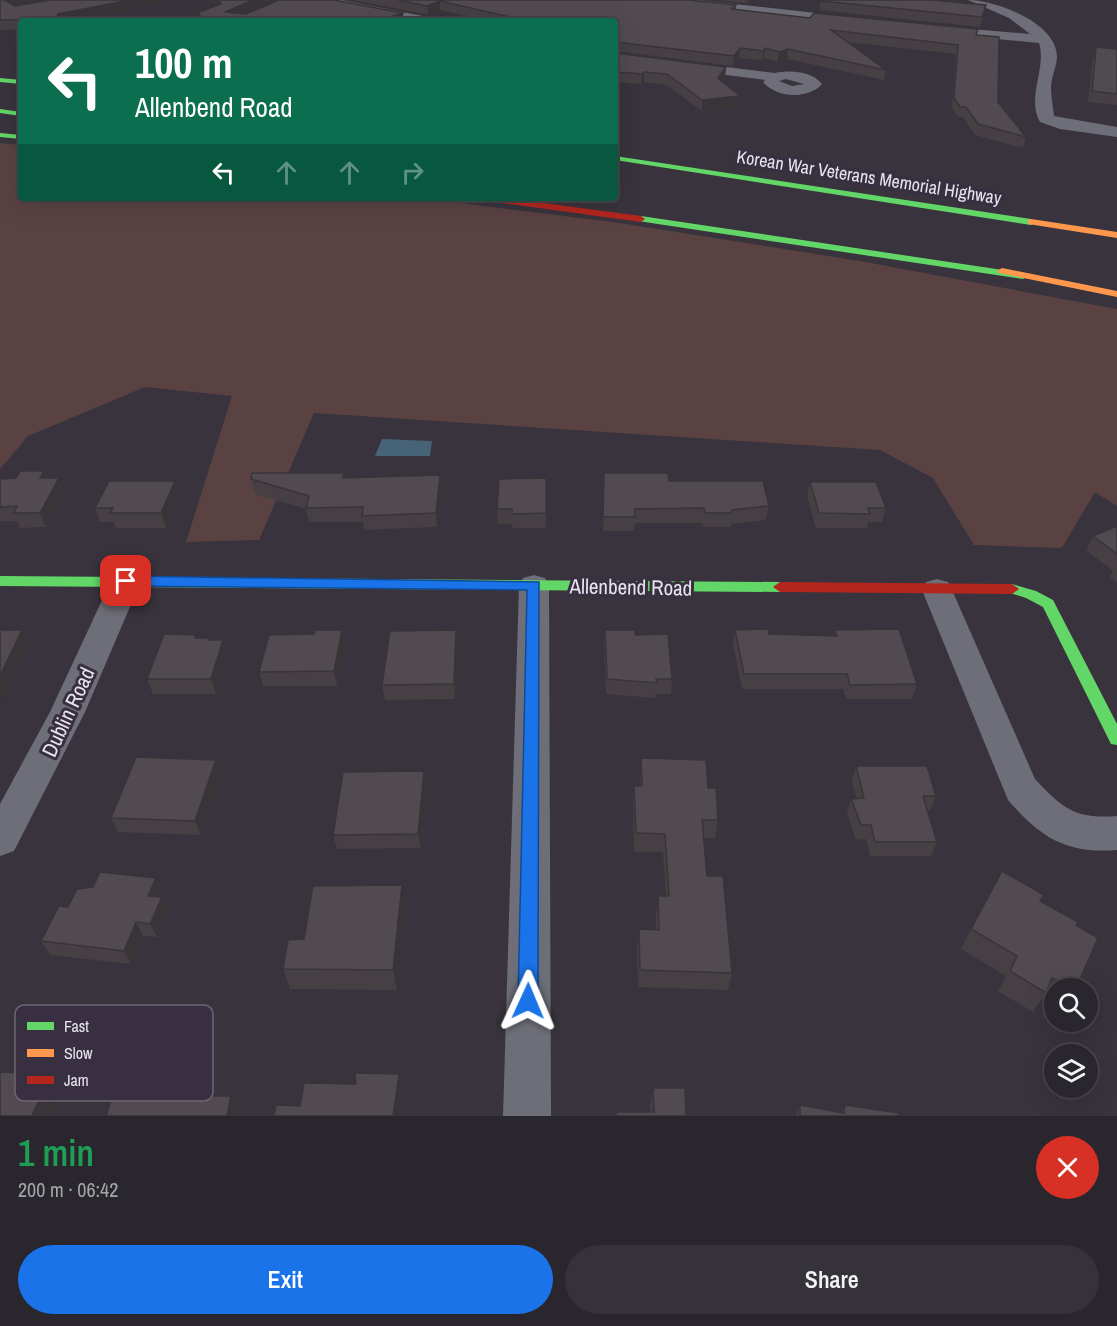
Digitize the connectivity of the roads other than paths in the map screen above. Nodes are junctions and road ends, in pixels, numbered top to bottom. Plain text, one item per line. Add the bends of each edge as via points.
1 (322, 0) edge
2 (662, 0) edge
3 (788, 0) edge
4 (974, 0) edge
5 (780, 13) junction
6 (413, 18) edge
7 (872, 23) edge
8 (919, 28) edge
9 (1045, 39) junction
10 (618, 57) edge
11 (775, 77) dead end
12 (0, 80) edge
13 (18, 82) edge
14 (1045, 106) junction
15 (0, 111) edge
16 (1086, 111) dead end
17 (18, 114) edge
18 (1117, 132) edge
19 (0, 135) edge
20 (18, 137) edge
21 (618, 158) edge
22 (509, 201) edge
23 (610, 201) edge
24 (1117, 235) edge
25 (1023, 276) junction
26 (1117, 294) edge
27 (0, 581) edge
28 (126, 581) junction
29 (534, 586) junction
30 (937, 590) junction
31 (1117, 739) edge
32 (1117, 833) edge
33 (0, 839) edge
34 (527, 1116) edge

1 - 6 street
2 - 5 street
3 - 5 street
4 - 9 street via 1014,15
5 - 7 street
8 - 9 street
9 - 14 street via 1050,55 1043,78
10 - 11 street
12 - 13 main road
14 - 16 street
14 - 18 street via 1046,119
15 - 17 main road
19 - 20 main road
21 - 24 main road, Korean War Veterans Memorial Highway
22 - 25 main road
23 - 25 main road
25 - 26 main road
27 - 28 main road, Allenbend Road
28 - 29 main road, Allenbend Road
28 - 33 street, Dublin Road via 38,775
29 - 30 main road, Allenbend Road
29 - 34 street
30 - 31 main road, Allenbend Road via 1015,590 1048,604
30 - 32 street via 1022,789 1044,815 1069,832

